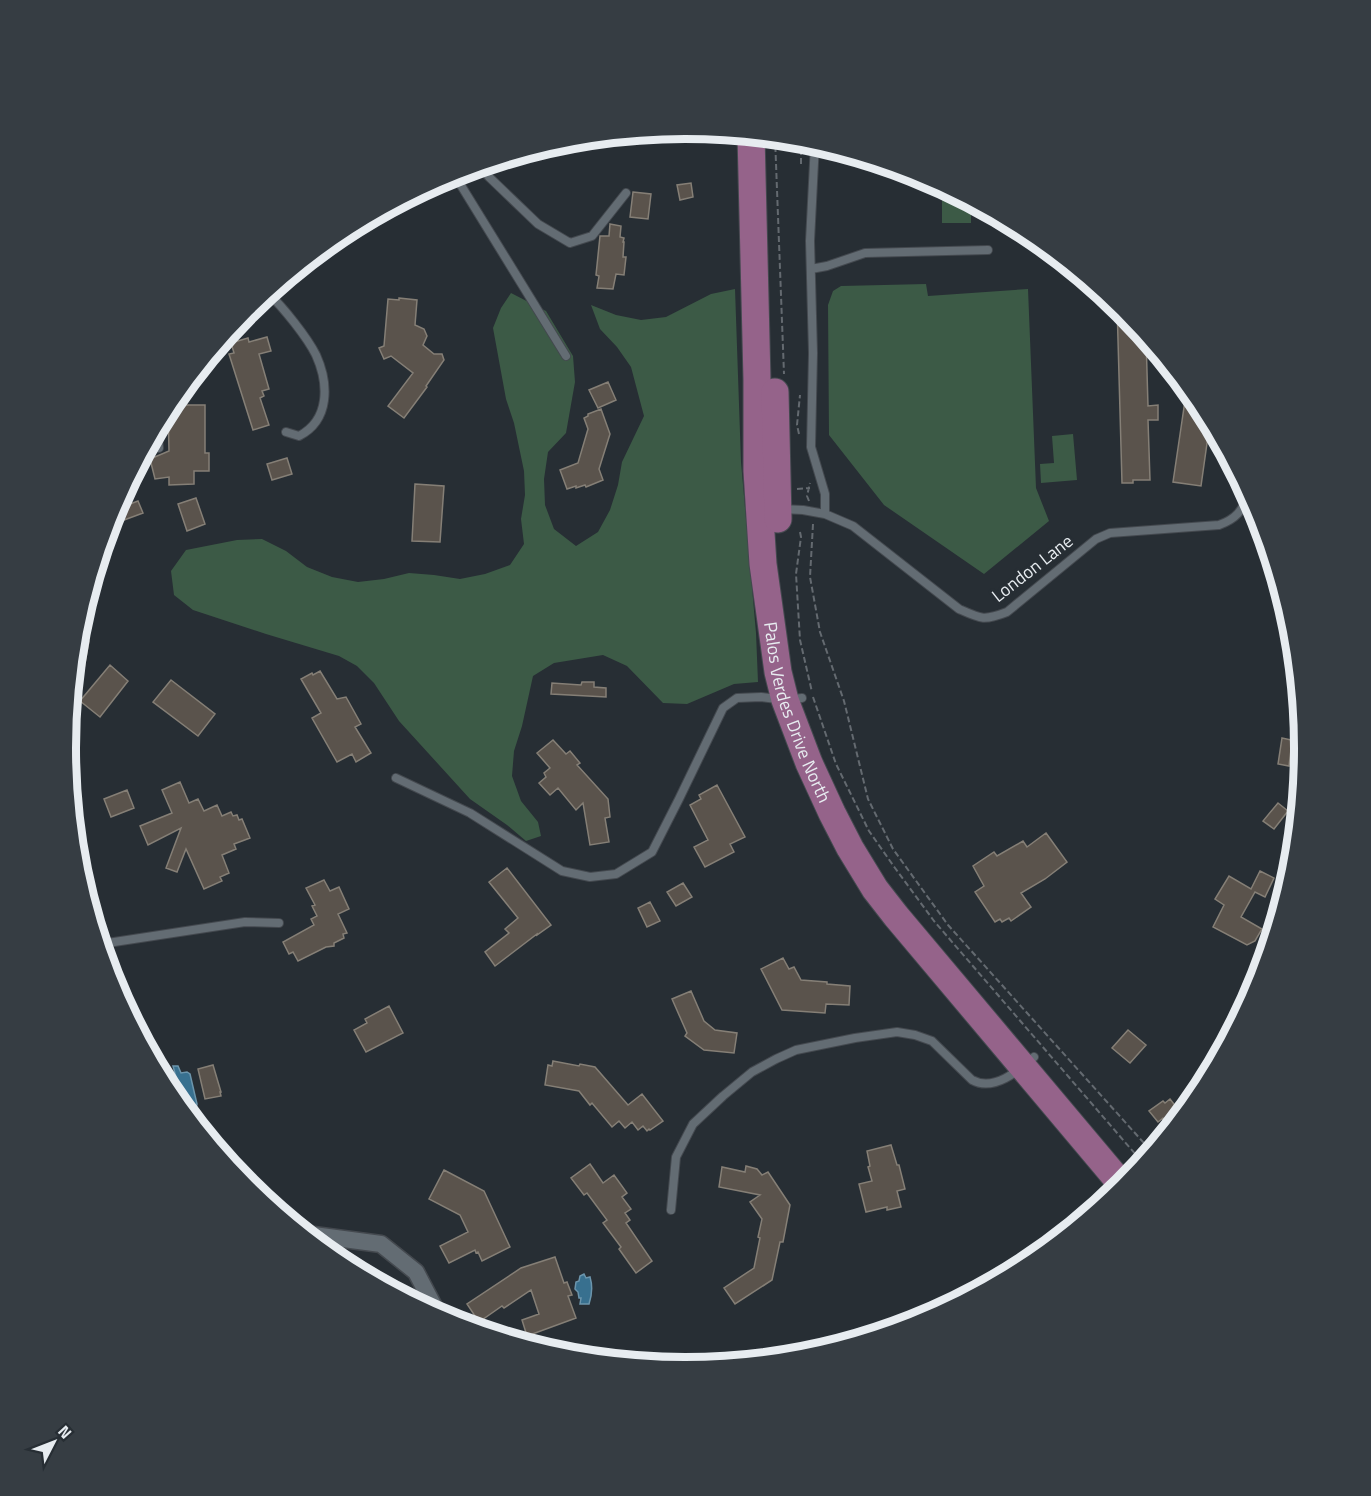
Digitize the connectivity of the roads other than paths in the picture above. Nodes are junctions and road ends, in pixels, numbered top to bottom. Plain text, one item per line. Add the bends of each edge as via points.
1 (751, 143) edge
2 (765, 144) edge
3 (814, 153) edge
4 (485, 173) edge
5 (459, 182) edge
6 (626, 193) dead end
7 (988, 250) dead end
8 (811, 269) junction
9 (275, 299) edge
10 (566, 356) dead end
11 (757, 380) junction
12 (286, 432) dead end
13 (158, 443) edge
14 (159, 448) dead end
15 (790, 497) junction
16 (1243, 505) edge
17 (825, 514) junction
18 (763, 564) junction
19 (794, 699) junction
20 (396, 778) dead end
21 (279, 923) dead end
22 (109, 943) edge
23 (1029, 1062) junction
24 (1128, 1166) edge
25 (1117, 1178) edge
26 (671, 1210) dead end
27 (322, 1236) edge
28 (431, 1301) edge

1 - 11 main road, Palos Verdes Drive North
2 - 15 main road, Palos Verdes Drive North via 776,409
3 - 8 lane
4 - 6 lane via 538,224 570,243 592,236
5 - 10 lane
7 - 8 lane via 866,253
8 - 17 lane via 811,447 825,494
9 - 12 lane via 316,355 324,381 324,404 316,423 299,436
11 - 15 main road via 766,405 768,488
11 - 18 main road, Palos Verdes Drive North
13 - 14 lane
15 - 17 lane, London Lane via 814,512
15 - 18 main road via 768,540
15 - 19 main road, Palos Verdes Drive North via 781,568
16 - 17 lane, London Lane via 1238,515 1219,525 1110,533 1096,539 1007,612 991,618 978,618 959,609 853,526
18 - 19 main road, Palos Verdes Drive North via 778,672
19 - 20 lane via 737,698 723,708 652,852 616,874 590,877 562,871 470,813
19 - 23 main road, Palos Verdes Drive North via 809,763 850,848 875,889
21 - 22 lane via 245,922
23 - 24 main road, Palos Verdes Drive North
23 - 25 main road, Palos Verdes Drive North
23 - 26 lane via 998,1083 977,1083 932,1041 915,1035 897,1032 796,1050 752,1072 693,1124 676,1156
27 - 28 street via 381,1244 416,1272

